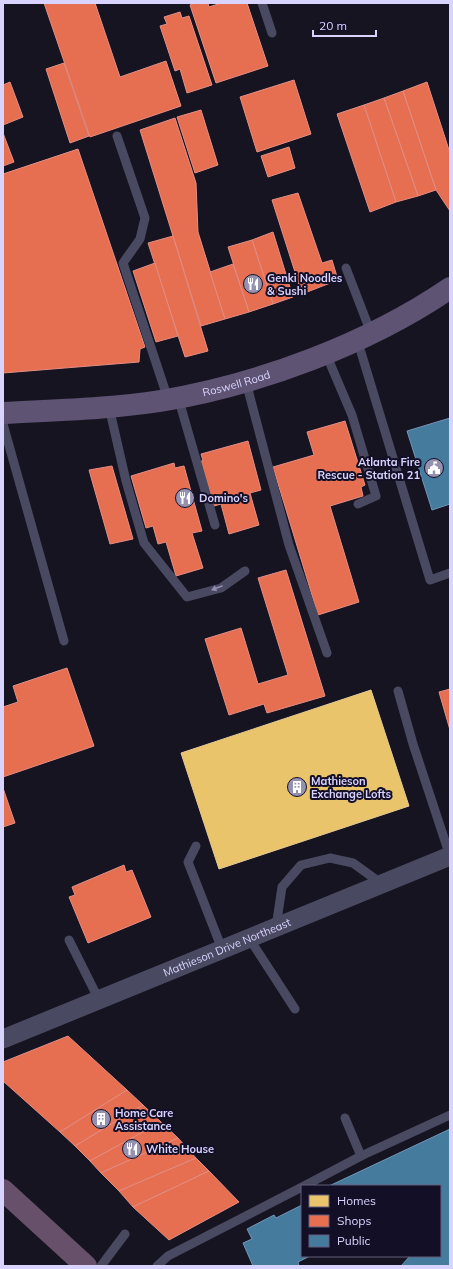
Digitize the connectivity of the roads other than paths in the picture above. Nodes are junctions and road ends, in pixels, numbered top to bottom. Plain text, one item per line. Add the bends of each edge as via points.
1 (262, 3) edge
2 (272, 33) dead end
3 (117, 136) dead end
4 (346, 268) dead end
5 (450, 288) edge
6 (364, 336) junction
7 (326, 354) junction
8 (246, 382) junction
9 (173, 398) junction
10 (109, 407) junction
11 (3, 412) edge
12 (3, 424) edge
13 (358, 504) dead end
14 (215, 525) dead end
15 (245, 571) dead end
16 (450, 573) edge
17 (64, 641) dead end
18 (327, 653) dead end
19 (398, 692) dead end
20 (196, 846) dead end
21 (450, 856) edge
22 (382, 884) junction
23 (276, 927) junction
24 (249, 938) junction
25 (69, 940) dead end
26 (222, 949) junction
27 (99, 1000) junction
28 (295, 1009) dead end
29 (3, 1039) edge
30 (450, 1115) edge
31 (345, 1118) dead end
32 (361, 1156) junction
33 (305, 1185) edge
34 (301, 1187) edge
35 (3, 1190) edge
36 (125, 1234) dead end
37 (86, 1266) edge
38 (101, 1266) edge
39 (157, 1266) edge

1 - 2 lane
3 - 9 lane via 145,218 140,239 123,263
4 - 6 lane
5 - 6 main road, Roswell Road
6 - 7 main road, Roswell Road
6 - 16 lane via 430,580
7 - 8 main road, Roswell Road
7 - 13 lane via 352,415 376,496
8 - 9 main road, Roswell Road
8 - 18 lane via 289,545
9 - 10 main road, Roswell Road
9 - 14 lane
10 - 11 main road, Roswell Road
15 -> 10 lane via 221,588 187,597 144,543
12 - 17 lane
19 - 21 lane
20 - 26 lane via 188,862
21 - 22 street, Mathieson Drive Northeast
22 - 23 street, Mathieson Drive Northeast
22 - 23 lane via 352,863 330,858 301,865 282,887
23 - 24 street, Mathieson Drive Northeast
24 - 26 street, Mathieson Drive Northeast
24 - 28 lane
25 - 27 lane
26 - 27 street, Mathieson Drive Northeast
27 - 29 street, Mathieson Drive Northeast
30 - 32 lane
31 - 32 lane
32 - 33 lane
34 - 39 lane via 168,1256
35 - 37 highway
36 - 38 lane

